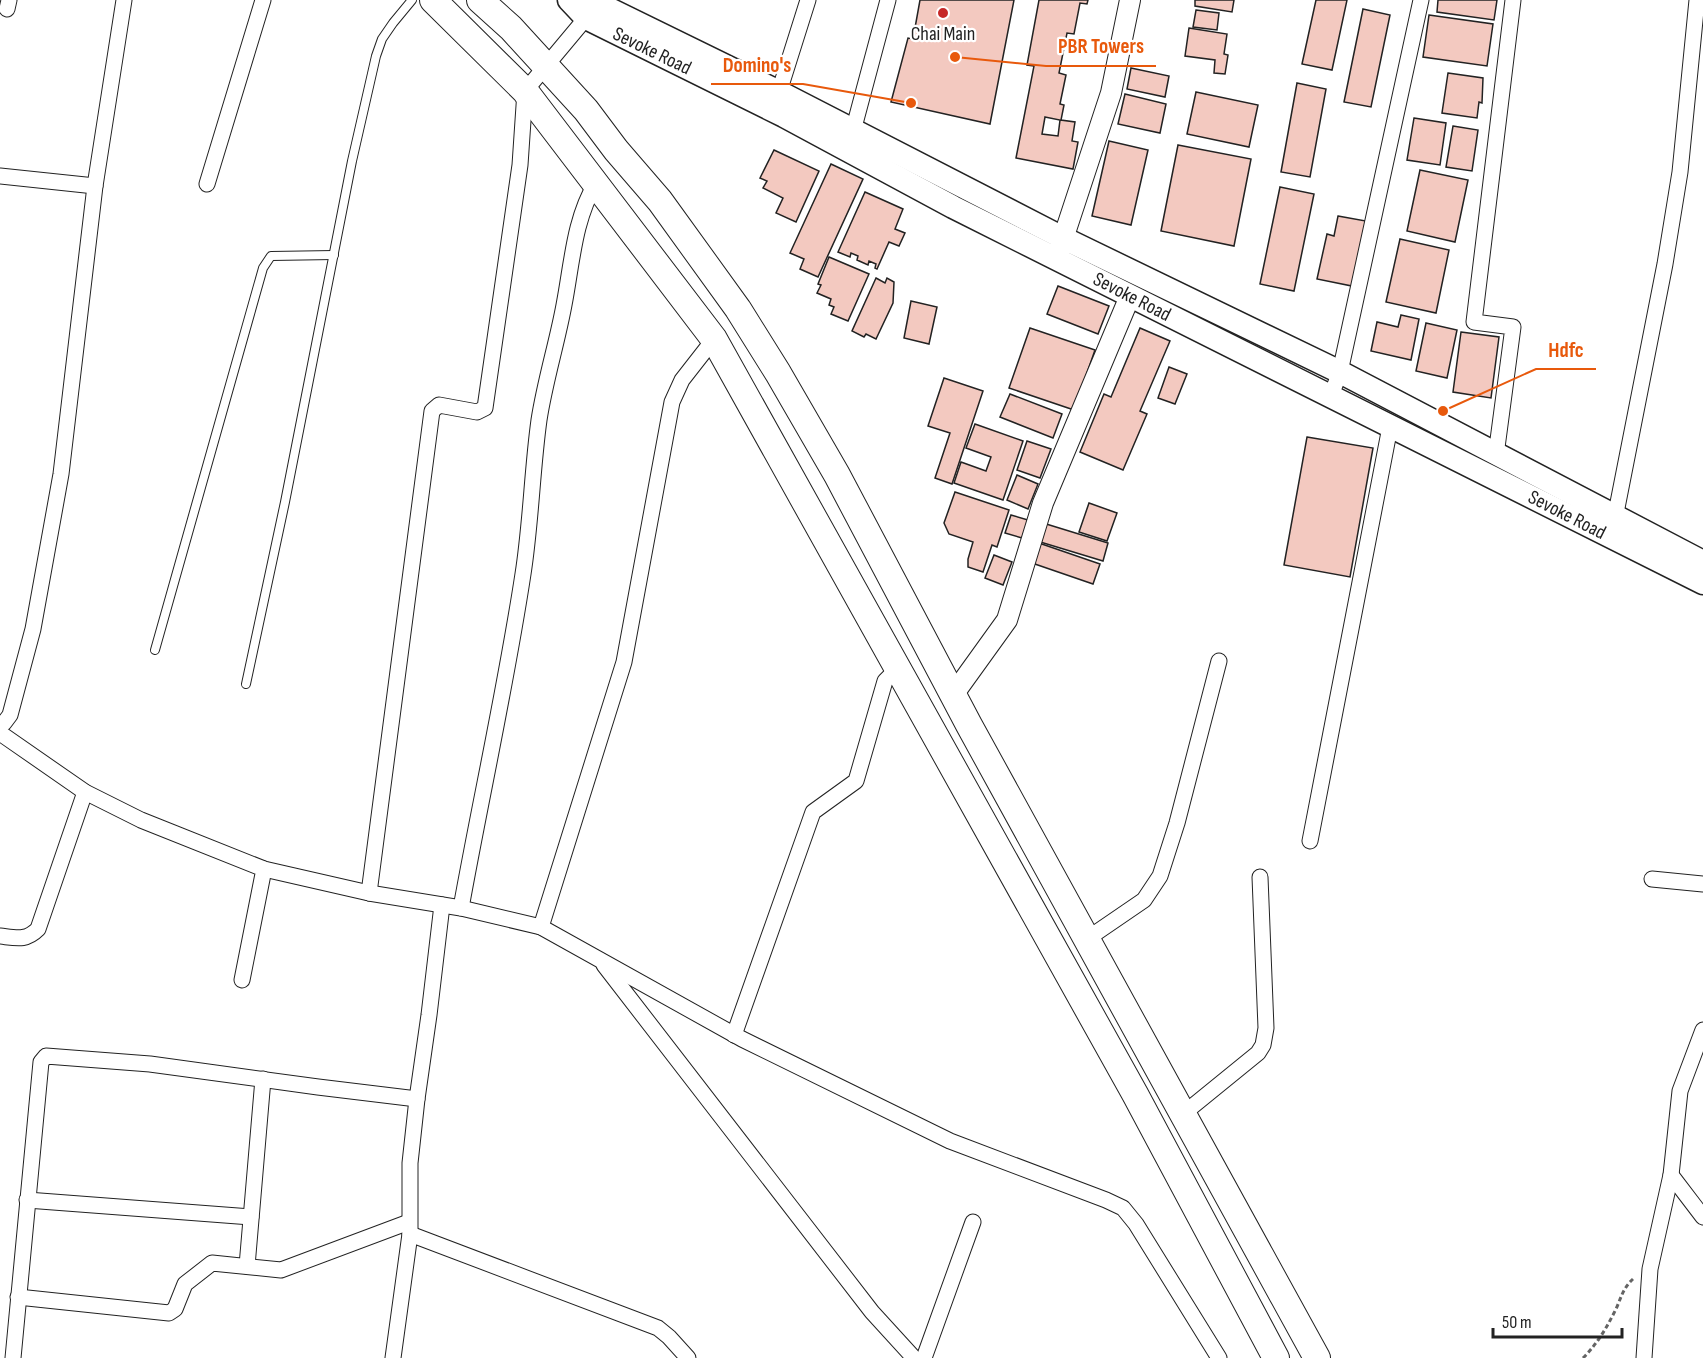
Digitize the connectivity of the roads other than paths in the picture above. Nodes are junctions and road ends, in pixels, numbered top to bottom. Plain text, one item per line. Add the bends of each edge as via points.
1 (124, 0) edge
2 (264, 0) edge
3 (412, 0) edge
4 (433, 0) edge
5 (480, 0) edge
6 (569, 0) edge
7 (808, 0) edge
8 (888, 0) edge
9 (1130, 0) edge
10 (1421, 0) edge
11 (1513, 0) edge
12 (1698, 0) edge
13 (589, 5) edge
14 (546, 65) junction
15 (525, 91) junction
16 (779, 92) junction
17 (853, 130) junction
18 (0, 176) edge
19 (596, 183) junction
20 (207, 184) dead end
21 (95, 186) junction
22 (1060, 248) junction
23 (334, 255) junction
24 (1130, 296) junction
25 (714, 339) junction
26 (1340, 372) junction
27 (1330, 398) junction
28 (1390, 427) junction
29 (1496, 455) junction
30 (1615, 518) junction
31 (1703, 562) edge
32 (1703, 584) edge
33 (155, 650) dead end
34 (1219, 661) dead end
35 (898, 668) junction
36 (246, 684) dead end
37 (953, 695) junction
38 (0, 723) edge
39 (0, 733) edge
40 (85, 792) junction
41 (1310, 842) dead end
42 (264, 868) junction
43 (1260, 877) dead end
44 (1652, 879) dead end
45 (1703, 884) edge
46 (369, 893) junction
47 (442, 905) junction
48 (461, 908) junction
49 (541, 927) junction
50 (0, 936) edge
51 (1087, 939) junction
52 (600, 960) junction
53 (242, 980) dead end
54 (1703, 1030) edge
55 (734, 1035) junction
56 (263, 1079) junction
57 (417, 1099) junction
58 (1183, 1114) junction
59 (1671, 1175) junction
60 (27, 1200) junction
61 (1703, 1217) edge
62 (251, 1218) junction
63 (973, 1222) dead end
64 (409, 1228) junction
65 (247, 1266) junction
66 (18, 1297) junction
67 (8, 1355) edge
68 (393, 1358) edge
69 (688, 1358) edge
70 (914, 1358) edge
71 (924, 1358) edge
72 (1220, 1358) edge
73 (1276, 1358) edge
74 (1317, 1358) edge
75 (1644, 1358) edge

1 - 21 street
2 - 20 street
3 - 23 lane via 382,39 376,56
4 - 15 highway
5 - 14 highway
6 - 13 main road, Sevoke Road
7 - 16 street
8 - 17 street
9 - 22 street via 1111,93
10 - 26 street
11 - 29 street via 1474,322 1513,327
12 - 30 street via 1678,183
13 - 14 street
13 - 16 main road, Sevoke Road
13 - 22 main road, Sevoke Road via 945,203
14 - 15 street
14 - 37 highway via 660,201 738,309 837,475
15 - 19 highway
15 - 46 street via 520,165 487,404 481,411 439,405 432,411
16 - 17 main road, Sevoke Road
17 - 22 main road, Sevoke Road
18 - 21 street
19 - 25 highway
19 - 48 street via 580,217 547,377 520,592
21 - 38 street via 57,496 33,629 10,715
22 - 24 main road, Sevoke Road
22 - 26 main road, Sevoke Road
23 - 33 lane via 272,256 263,268
23 - 36 lane
24 - 27 main road, Sevoke Road
24 - 37 street via 1043,503 1007,620
25 - 35 highway
25 - 49 street via 682,380 672,402 624,662
26 - 27 street
26 - 29 main road, Sevoke Road
27 - 28 main road, Sevoke Road
28 - 32 main road, Sevoke Road
28 - 41 street
29 - 30 main road, Sevoke Road
30 - 31 main road, Sevoke Road
34 - 51 street via 1160,876 1144,900
35 - 55 street via 885,681 856,781 813,812
35 - 73 highway via 1135,1094
37 - 51 highway
39 - 40 street
40 - 42 street via 141,820
40 - 50 street via 38,929 22,938
42 - 46 street
42 - 53 street
43 - 58 street via 1266,1028 1263,1045
44 - 45 street
46 - 47 street
47 - 48 street
47 - 57 street
48 - 49 street
49 - 52 street
51 - 58 highway
52 - 55 street
52 - 70 street via 872,1312
54 - 59 street via 1680,1091
55 - 72 street via 950,1141 1123,1209
56 - 57 street
56 - 60 street via 150,1064 46,1056 41,1062
56 - 62 street
57 - 64 street via 410,1163
58 - 74 highway
59 - 61 street
59 - 75 street via 1650,1269
60 - 62 street
60 - 66 street
62 - 65 street
63 - 71 street
64 - 65 street via 281,1270
64 - 68 street
64 - 69 street via 658,1328
65 - 66 street via 210,1264 185,1284 170,1313
66 - 67 street

